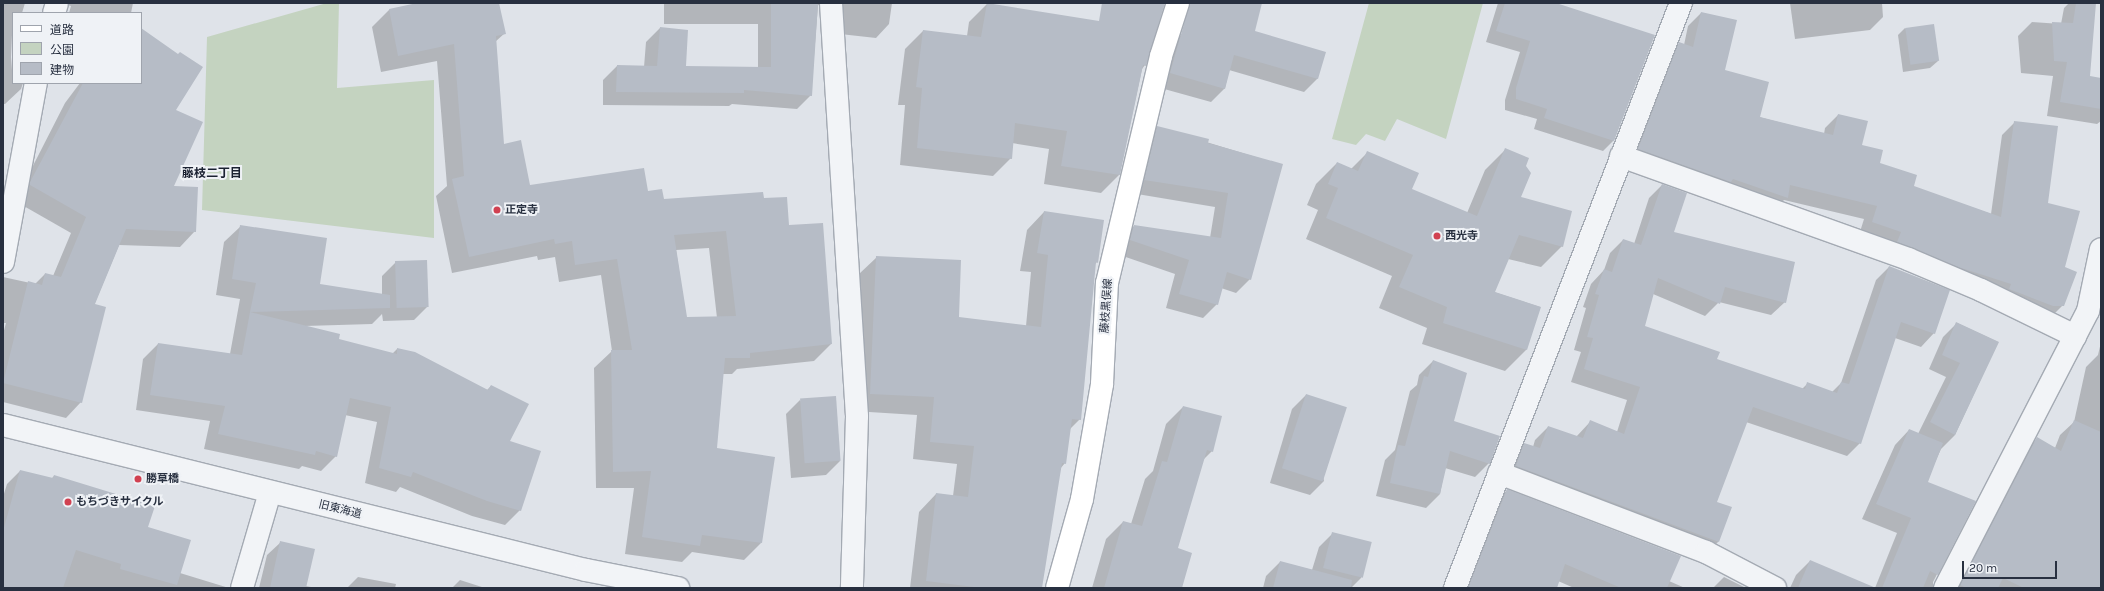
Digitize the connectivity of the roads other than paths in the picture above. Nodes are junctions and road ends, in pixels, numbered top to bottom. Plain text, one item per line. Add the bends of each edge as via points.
1 (832, 3) edge
2 (1178, 3) edge
3 (1681, 3) edge
4 (36, 84) edge
5 (1621, 156) junction
6 (2101, 249) edge
7 (3, 262) edge
8 (2075, 336) junction
9 (3, 425) edge
10 (1499, 473) junction
11 (270, 492) junction
12 (613, 582) edge
13 (242, 588) edge
14 (678, 588) edge
15 (852, 588) edge
16 (1057, 588) edge
17 (1455, 588) edge
18 (1775, 588) edge
19 (1945, 588) edge

1 - 15 street via 857,416
2 - 16 main road, 藤枝黒俣線 via 1161,56 1107,283 1102,384 1082,499
3 - 5 street
4 - 7 street
5 - 8 street via 1908,259
5 - 10 street
6 - 8 street via 2088,311
8 - 19 street
9 - 11 street, 旧東海道
10 - 17 street
10 - 18 street via 1706,552
11 - 12 street, 旧東海道
11 - 13 street
12 - 14 street, 旧東海道

